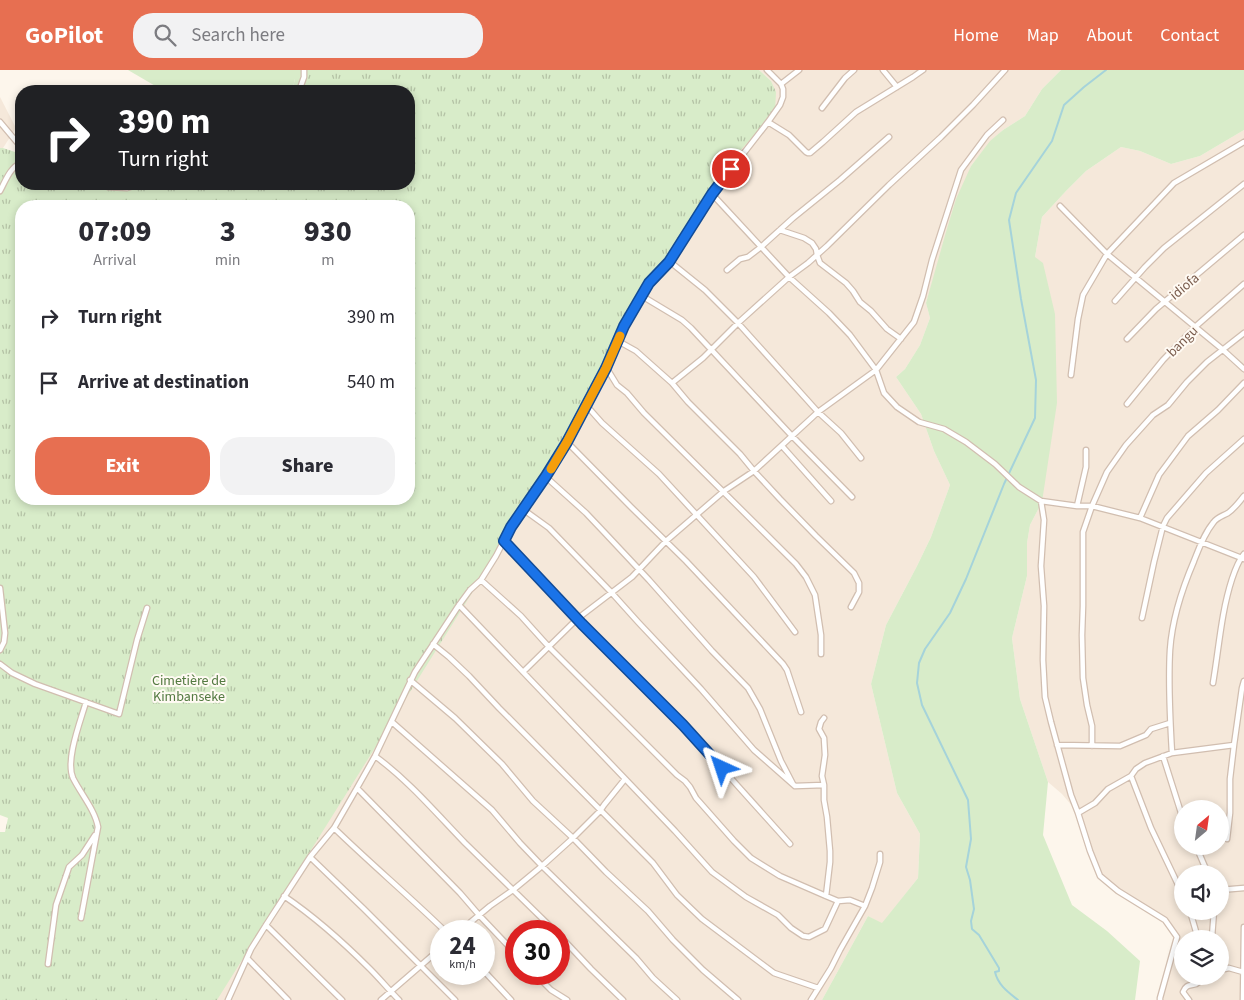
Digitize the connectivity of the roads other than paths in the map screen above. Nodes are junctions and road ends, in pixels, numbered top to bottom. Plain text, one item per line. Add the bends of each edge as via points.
1 (304, 70) edge
2 (767, 70) edge
3 (799, 70) edge
4 (854, 70) edge
5 (883, 70) edge
6 (923, 70) edge
7 (1005, 70) edge
8 (781, 84) junction
9 (301, 85) edge
10 (897, 87) junction
11 (822, 108) dead end
12 (1002, 120) dead end
13 (0, 122) edge
14 (768, 122) junction
15 (889, 137) dead end
16 (15, 140) edge
17 (1244, 142) edge
18 (15, 167) edge
19 (1244, 184) edge
20 (0, 191) edge
21 (712, 194) junction
22 (1060, 206) dead end
23 (780, 230) junction
24 (1244, 235) edge
25 (761, 247) junction
26 (1107, 254) junction
27 (817, 255) junction
28 (669, 262) junction
29 (727, 270) dead end
30 (789, 277) junction
31 (1135, 278) junction
32 (1244, 284) edge
33 (642, 296) junction
34 (1115, 301) dead end
35 (1164, 302) junction
36 (738, 323) junction
37 (1195, 328) junction
38 (1244, 333) edge
39 (901, 339) junction
40 (1127, 339) dead end
41 (618, 341) junction
42 (712, 349) junction
43 (1222, 349) junction
44 (606, 368) junction
45 (1244, 369) edge
46 (876, 370) junction
47 (1071, 375) dead end
48 (672, 383) junction
49 (1244, 383) edge
50 (1127, 404) dead end
51 (586, 405) junction
52 (818, 412) junction
53 (792, 436) junction
54 (1244, 439) edge
55 (567, 442) junction
56 (782, 446) junction
57 (1086, 450) dead end
58 (861, 458) dead end
59 (754, 471) junction
60 (546, 476) junction
61 (724, 492) junction
62 (1244, 496) edge
63 (852, 497) dead end
64 (832, 501) dead end
65 (1041, 501) junction
66 (1077, 506) junction
67 (1092, 506) junction
68 (524, 510) junction
69 (697, 515) junction
70 (1140, 518) junction
71 (1163, 526) junction
72 (504, 541) junction
73 (666, 542) junction
74 (1202, 542) junction
75 (1243, 557) edge
76 (639, 571) junction
77 (481, 580) junction
78 (0, 588) edge
79 (611, 592) junction
80 (459, 605) junction
81 (147, 608) dead end
82 (851, 608) dead end
83 (1142, 618) dead end
84 (578, 619) junction
85 (795, 632) dead end
86 (432, 644) junction
87 (549, 647) junction
88 (0, 650) edge
89 (821, 654) dead end
90 (0, 664) edge
91 (523, 672) junction
92 (410, 680) junction
93 (1244, 681) edge
94 (1213, 683) dead end
95 (86, 702) junction
96 (801, 712) dead end
97 (824, 718) dead end
98 (392, 722) junction
99 (1170, 723) junction
100 (1057, 745) junction
101 (1234, 745) junction
102 (1092, 746) junction
103 (1172, 753) junction
104 (375, 756) junction
105 (1163, 756) junction
106 (1130, 776) junction
107 (625, 779) junction
108 (824, 785) junction
109 (795, 786) junction
110 (357, 788) junction
111 (1177, 800) edge
112 (600, 811) junction
113 (1078, 813) junction
114 (1229, 822) edge
115 (334, 828) junction
116 (96, 834) junction
117 (573, 838) junction
118 (790, 844) dead end
119 (880, 854) dead end
120 (310, 857) junction
121 (542, 866) junction
122 (1174, 876) edge
123 (1244, 888) edge
124 (1229, 889) edge
125 (514, 890) junction
126 (284, 896) junction
127 (826, 896) junction
128 (838, 901) junction
129 (866, 906) junction
130 (479, 915) junction
131 (81, 918) dead end
132 (433, 920) edge
133 (473, 920) edge
134 (544, 920) edge
135 (266, 925) junction
136 (1244, 927) edge
137 (1174, 933) edge
138 (505, 942) edge
139 (570, 947) edge
140 (1174, 948) edge
141 (430, 958) edge
142 (248, 959) junction
143 (48, 964) dead end
144 (421, 966) junction
145 (1229, 968) edge
146 (1243, 972) junction
147 (495, 983) edge
148 (546, 985) edge
149 (1190, 985) edge
150 (818, 988) junction
151 (390, 992) junction
152 (230, 999) edge
153 (288, 1000) edge
154 (342, 1000) edge
155 (381, 1000) edge
156 (399, 1000) edge
157 (455, 1000) edge
158 (511, 1000) edge
159 (567, 1000) edge
160 (623, 1000) edge
161 (677, 1000) edge
162 (738, 1000) edge
163 (811, 1000) edge
164 (1160, 1000) edge
165 (1188, 1000) edge
166 (1243, 1000) edge

1 - 9 street
2 - 8 street
3 - 8 street
4 - 11 street
5 - 10 street
6 - 10 street
7 - 27 street via 941,137
8 - 14 street via 783,97
10 - 14 street via 856,112 808,153 789,135
12 - 39 street via 961,170 914,322
13 - 16 street
14 - 21 street
15 - 23 street
17 - 26 street via 1174,183
18 - 20 street
19 - 31 street via 1164,248
21 - 25 street
21 - 28 street
22 - 26 street
23 - 25 street
23 - 27 street via 812,243
24 - 35 street, idiofa
25 - 29 street
25 - 30 street
26 - 31 street
26 - 47 street via 1083,295
27 - 30 street
27 - 39 street via 820,263 846,283 860,302
28 - 33 street via 649,283
28 - 36 street
30 - 36 street
30 - 46 street via 850,335
31 - 34 street
31 - 35 street
32 - 37 street, bangu
33 - 41 street
33 - 42 street via 691,328
35 - 37 street
35 - 40 street, idiofa
36 - 42 street
36 - 52 street
37 - 43 street
37 - 50 street, bangu via 1162,360
38 - 43 street
39 - 46 street
41 - 44 street
41 - 48 street via 636,351
42 - 48 street
42 - 53 street
43 - 45 street
43 - 67 street via 1126,445 1107,472
44 - 51 street
44 - 61 street via 617,384
46 - 52 street
46 - 65 street via 884,393 898,408 919,422 944,429 966,442 1019,488
48 - 59 street
49 - 70 street via 1188,436 1159,475
51 - 55 street
51 - 69 street
52 - 53 street
52 - 58 street
53 - 56 street
53 - 63 street
54 - 71 street via 1201,479
55 - 60 street
55 - 73 street
56 - 59 street
56 - 64 street
57 - 66 street via 1086,467
59 - 61 street
59 - 82 street via 854,573 859,592
60 - 68 street
60 - 76 street via 586,513
61 - 69 street
61 - 89 street via 806,577 814,594
62 - 74 street via 1212,523
65 - 66 street
65 - 100 street via 1044,520 1042,660 1045,696
66 - 67 street
67 - 70 street
67 - 102 street via 1083,532 1082,635 1083,678 1092,726
68 - 72 street
68 - 79 street via 549,528
69 - 73 street
69 - 85 street via 758,582
70 - 71 street
71 - 74 street
71 - 83 street
72 - 77 street
72 - 84 street
73 - 76 street
73 - 96 street via 783,664
74 - 75 street
74 - 99 street via 1175,617 1170,649
75 - 94 street via 1226,597
76 - 79 street
76 - 109 street via 748,688
77 - 80 street
77 - 87 street
78 - 88 street via 6,633
79 - 84 street
79 - 109 street via 754,750
80 - 86 street
80 - 91 street
81 - 95 street via 119,714
84 - 87 street
84 - 118 street via 683,725
86 - 92 street
86 - 112 street via 469,676
87 - 91 street
87 - 127 street via 685,781 696,798 751,858 780,876
90 - 95 street via 35,684
91 - 107 street
92 - 98 street
92 - 117 street via 455,718 502,764 533,801
93 - 101 street
95 - 116 street via 71,767 72,776 97,822
97 - 108 street via 819,729 824,738
98 - 104 street
98 - 121 street via 492,810
99 - 102 street via 1120,746
99 - 103 street
100 - 102 street
100 - 113 street
101 - 103 street
101 - 114 street
103 - 105 street
104 - 110 street
104 - 125 street via 394,770
105 - 106 street via 1136,768
105 - 111 street
106 - 113 street
106 - 122 street
107 - 112 street
107 - 128 street via 712,872 778,915 803,936 809,937 825,929
108 - 109 street
108 - 127 street via 830,851
110 - 115 street
110 - 130 street
112 - 117 street
112 - 150 street via 653,863 702,919 774,973
113 - 137 street via 1100,876 1165,920
115 - 120 street
115 - 132 street
116 - 131 street
116 - 143 street via 68,870 56,904
117 - 121 street
117 - 162 street via 703,970
119 - 129 street
120 - 126 street
120 - 144 street
121 - 125 street
121 - 161 street
123 - 124 street
125 - 130 street
125 - 134 street
126 - 135 street
126 - 151 street via 327,928
127 - 128 street
128 - 129 street via 850,900
129 - 150 street
130 - 133 street
130 - 138 street
135 - 142 street
135 - 154 street
136 - 146 street
139 - 160 street
140 - 164 street
141 - 144 street
142 - 152 street
142 - 153 street
144 - 151 street
144 - 157 street
145 - 146 street
146 - 166 street
147 - 158 street
148 - 159 street
149 - 165 street via 1184,988
150 - 163 street
151 - 155 street
151 - 156 street

